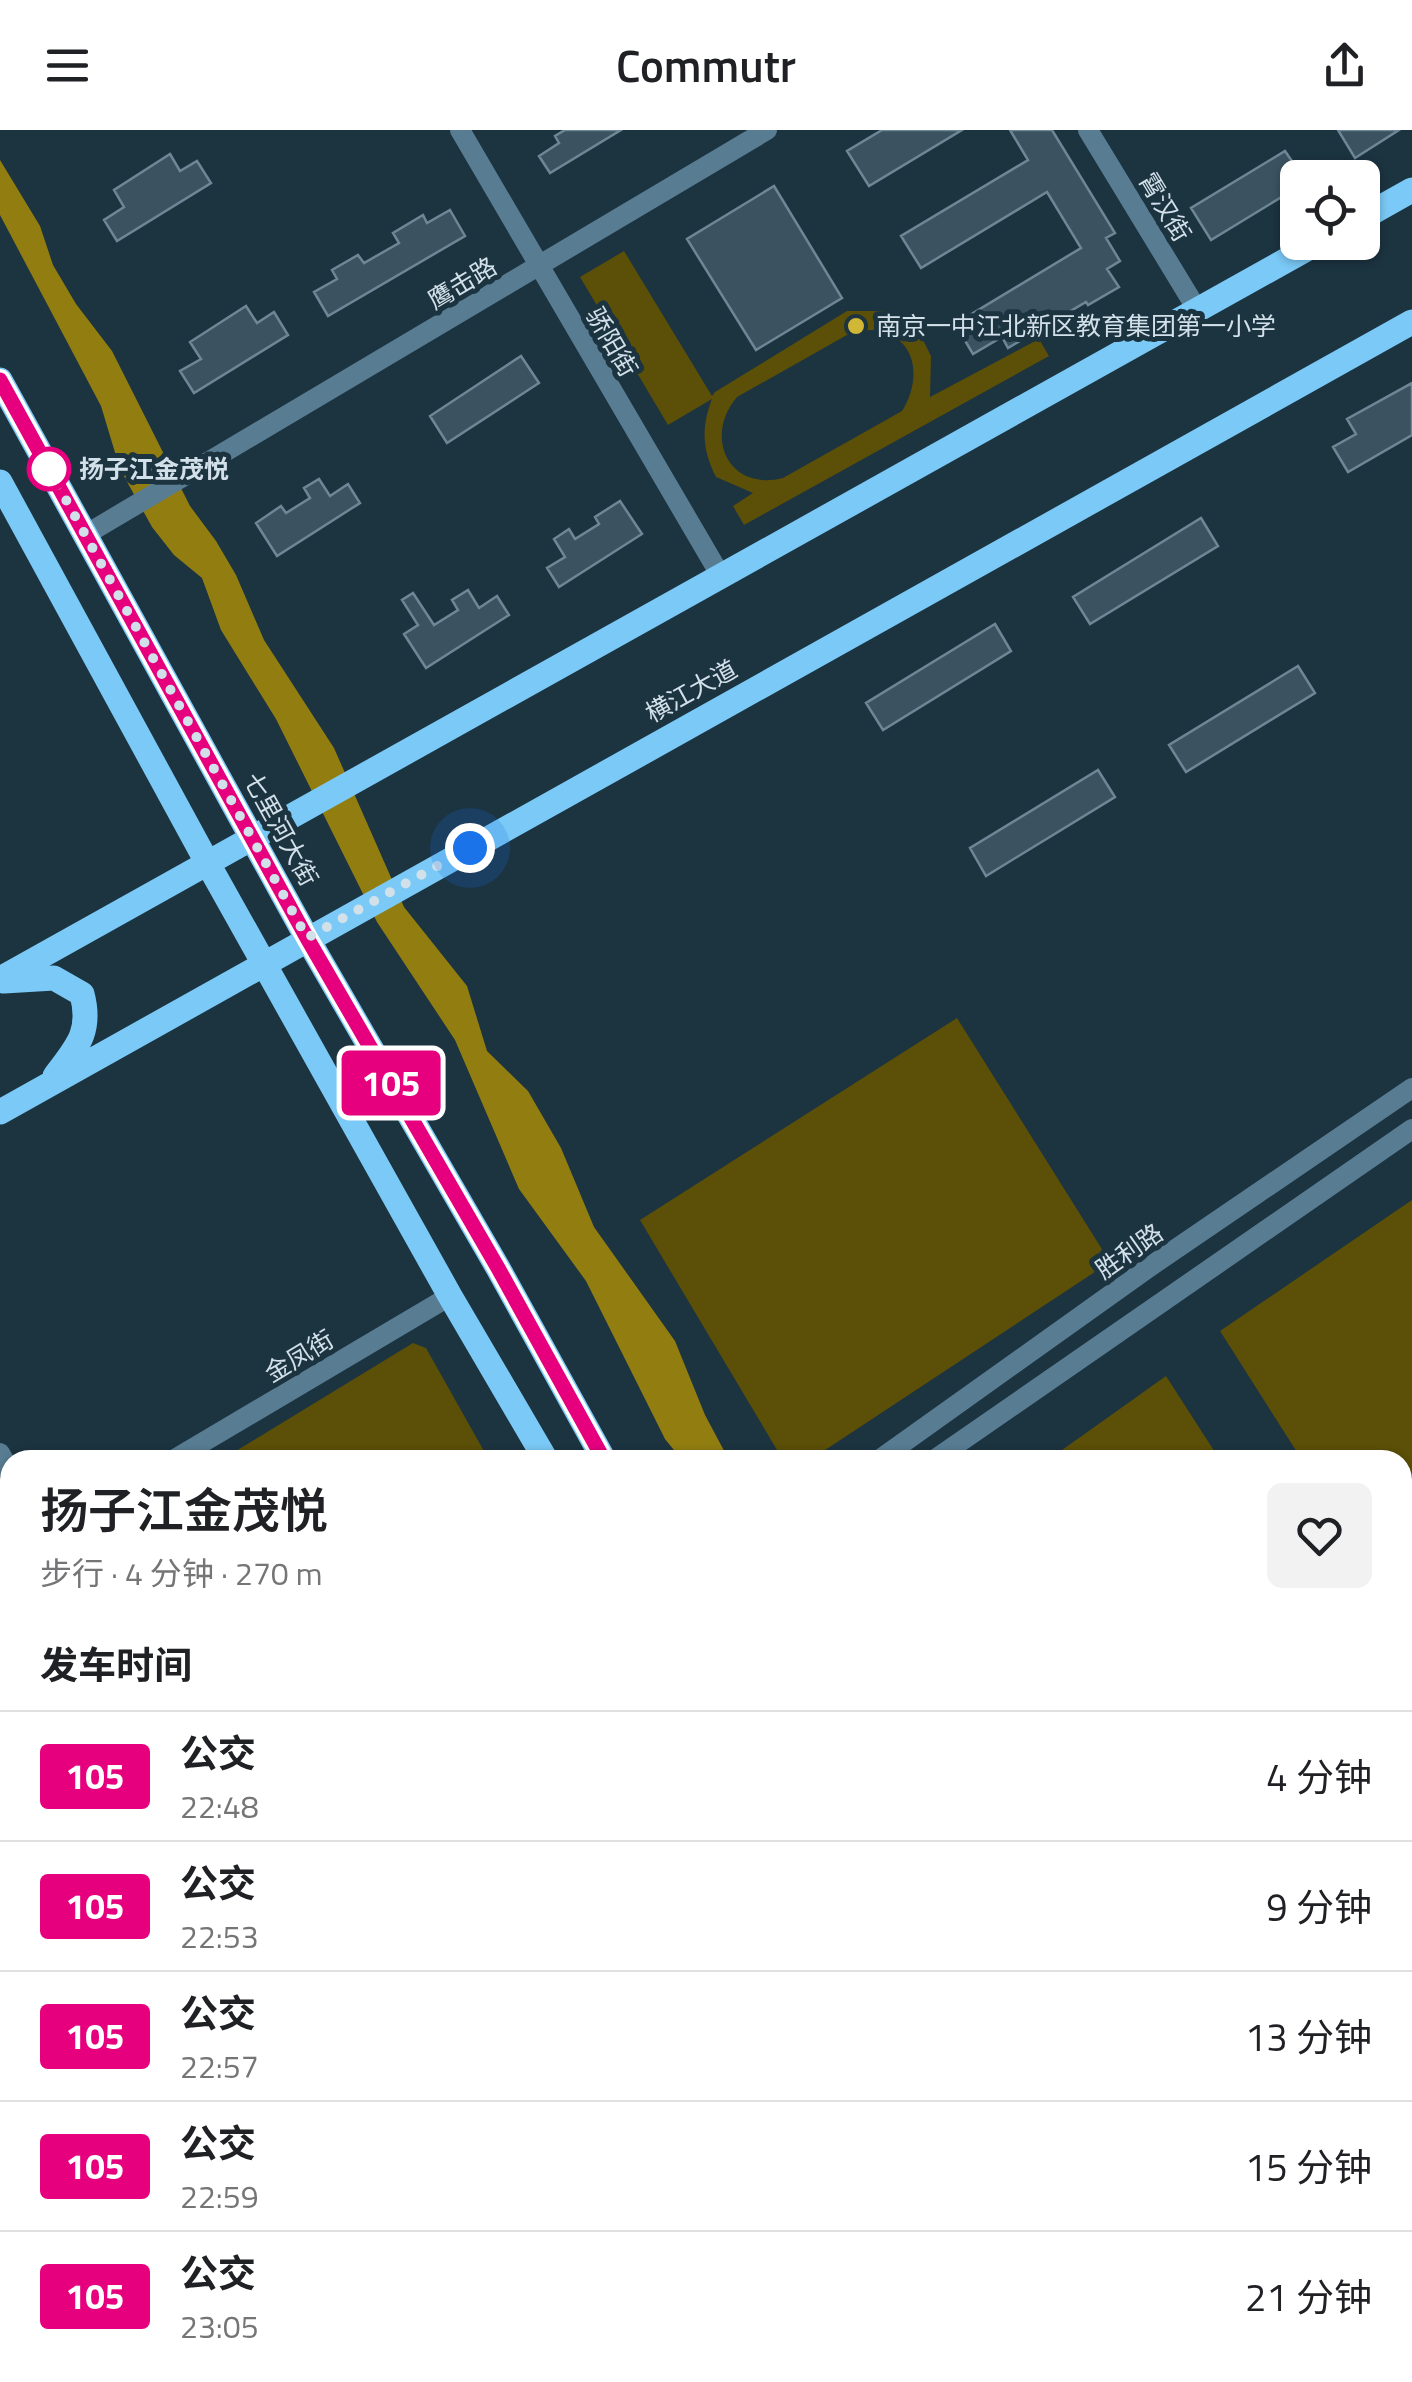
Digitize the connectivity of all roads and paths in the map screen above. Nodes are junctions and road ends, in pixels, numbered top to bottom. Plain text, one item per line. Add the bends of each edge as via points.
1 (460, 130) edge
2 (767, 130) edge
3 (1088, 130) edge
4 (1412, 190) edge
5 (1380, 208) edge
6 (1287, 260) edge
7 (539, 266) junction
8 (1198, 311) junction
9 (1412, 322) edge
10 (0, 380) edge
11 (0, 482) edge
12 (85, 535) junction
13 (722, 578) junction
14 (254, 839) junction
15 (207, 862) junction
16 (307, 938) junction
17 (265, 962) junction
18 (0, 980) edge
19 (49, 1084) junction
20 (1412, 1088) edge
21 (0, 1112) edge
22 (1412, 1130) edge
23 (450, 1296) junction
24 (190, 1450) edge
25 (540, 1450) edge
26 (598, 1450) edge
27 (893, 1450) edge
28 (948, 1450) edge

1 - 7 street, 骄阳街
2 - 7 street, 鹰击路
3 - 8 street, 霄汉街
4 - 5 main road
6 - 8 main road
7 - 12 street, 鹰击路
7 - 13 street, 骄阳街
8 - 13 main road
9 - 16 main road, 横江大道
10 - 12 main road, 七里河大街
11 - 15 main road
12 - 14 main road, 七里河大街
13 - 14 main road
14 - 15 main road
14 - 16 main road, 七里河大街
15 - 17 main road
15 - 18 main road
16 - 17 main road, 横江大道
16 - 26 main road, 七里河大街
17 - 19 main road, 横江大道
17 - 23 main road
18 - 19 main road via 54,978 82,994 88,1014 80,1043
19 - 21 main road, 横江大道
20 - 27 street, 胜利路
22 - 28 street
23 - 24 street, 金凤街
23 - 25 main road

